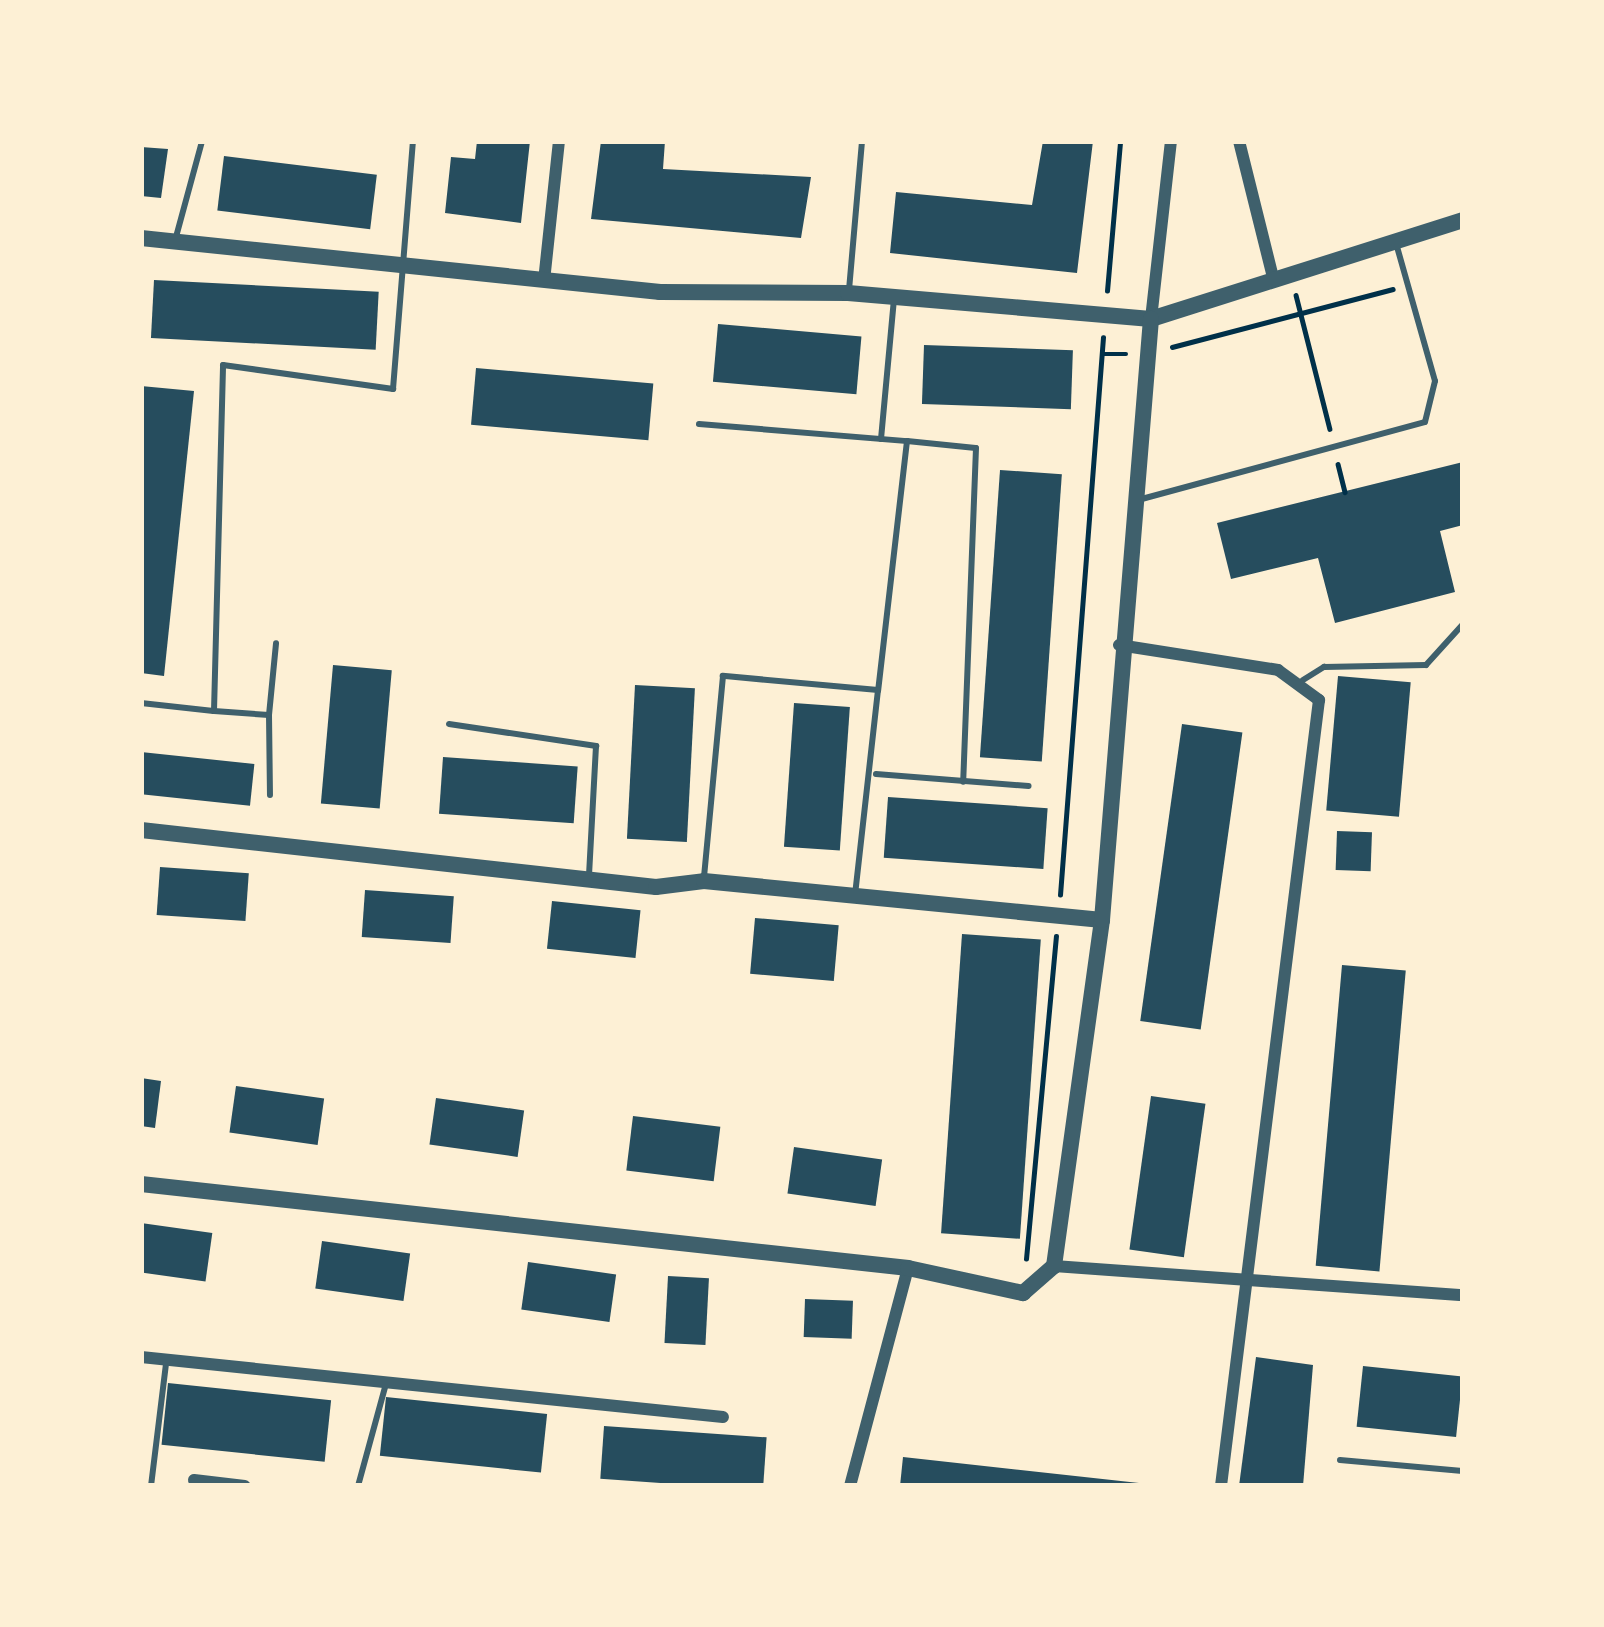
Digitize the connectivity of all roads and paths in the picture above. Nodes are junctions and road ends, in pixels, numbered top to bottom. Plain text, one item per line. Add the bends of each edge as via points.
1 (202, 141) edge
2 (413, 141) edge
3 (559, 141) edge
4 (862, 141) edge
5 (991, 141) edge
6 (1013, 141) edge
7 (1120, 141) edge
8 (1171, 141) edge
9 (1239, 141) edge
10 (1463, 220) edge
11 (141, 238) edge
12 (1396, 240) junction
13 (176, 241) junction
14 (407, 263) junction
15 (1281, 274) junction
16 (544, 281) junction
17 (1406, 287) junction
18 (848, 293) junction
19 (894, 296) junction
20 (1301, 309) junction
21 (1105, 315) junction
22 (1151, 319) junction
23 (1102, 354) junction
24 (1148, 354) junction
25 (699, 424) dead end
26 (880, 439) junction
27 (907, 441) junction
28 (1333, 441) junction
29 (1345, 492) dead end
30 (1134, 501) junction
31 (1463, 624) edge
32 (276, 644) dead end
33 (1118, 645) junction
34 (1304, 680) junction
35 (878, 690) junction
36 (141, 704) edge
37 (214, 711) junction
38 (269, 716) junction
39 (448, 724) dead end
40 (875, 774) junction
41 (963, 782) junction
42 (1029, 786) dead end
43 (270, 795) dead end
44 (141, 830) edge
45 (589, 880) junction
46 (704, 881) junction
47 (854, 896) junction
48 (1058, 915) junction
49 (1102, 920) junction
50 (141, 1184) edge
51 (1054, 1266) junction
52 (908, 1268) junction
53 (1246, 1282) junction
54 (1023, 1293) junction
55 (1463, 1295) edge
56 (141, 1357) edge
57 (166, 1363) junction
58 (385, 1387) junction
59 (723, 1417) dead end
60 (1340, 1460) dead end
61 (1463, 1471) edge
62 (194, 1480) dead end
63 (151, 1486) edge
64 (245, 1486) edge
65 (358, 1486) edge
66 (850, 1486) edge
67 (1220, 1486) edge

1 - 13 lane
2 - 14 lane
3 - 16 street
4 - 18 lane
5 - 6 lane
7 - 21 path
8 - 22 street
9 - 15 street
10 - 12 street
11 - 13 street
12 - 15 street
12 - 17 lane
13 - 14 street
14 - 16 street
14 - 37 lane via 393,388 223,365
15 - 20 path
15 - 22 street
16 - 18 street
17 - 20 path
17 - 28 lane via 1434,407 1425,422
18 - 19 street
19 - 21 street
19 - 26 lane
20 - 24 path
20 - 28 path
21 - 22 street
21 - 23 path
22 - 24 street
23 - 24 path
23 - 48 path
24 - 30 street
25 - 26 lane
26 - 27 lane
27 - 35 lane
27 - 41 lane via 976,448
28 - 29 path
28 - 30 lane
30 - 33 street
31 - 34 lane via 1426,665 1324,667
32 - 38 lane
33 - 34 street
33 - 49 street
34 - 53 street via 1320,724
35 - 40 lane
35 - 46 lane via 723,676
36 - 37 lane
37 - 38 lane
38 - 43 lane
39 - 45 lane via 596,746
40 - 41 lane
40 - 47 lane
41 - 42 lane
44 - 45 street
45 - 46 street
46 - 47 street
47 - 48 street
48 - 49 street
48 - 54 path
49 - 51 street
50 - 52 street
51 - 53 street
51 - 54 street
52 - 54 street
52 - 66 street
53 - 55 street
53 - 67 street
56 - 57 street
57 - 58 street
57 - 63 lane
58 - 59 street
58 - 65 lane
60 - 61 lane
62 - 64 street

